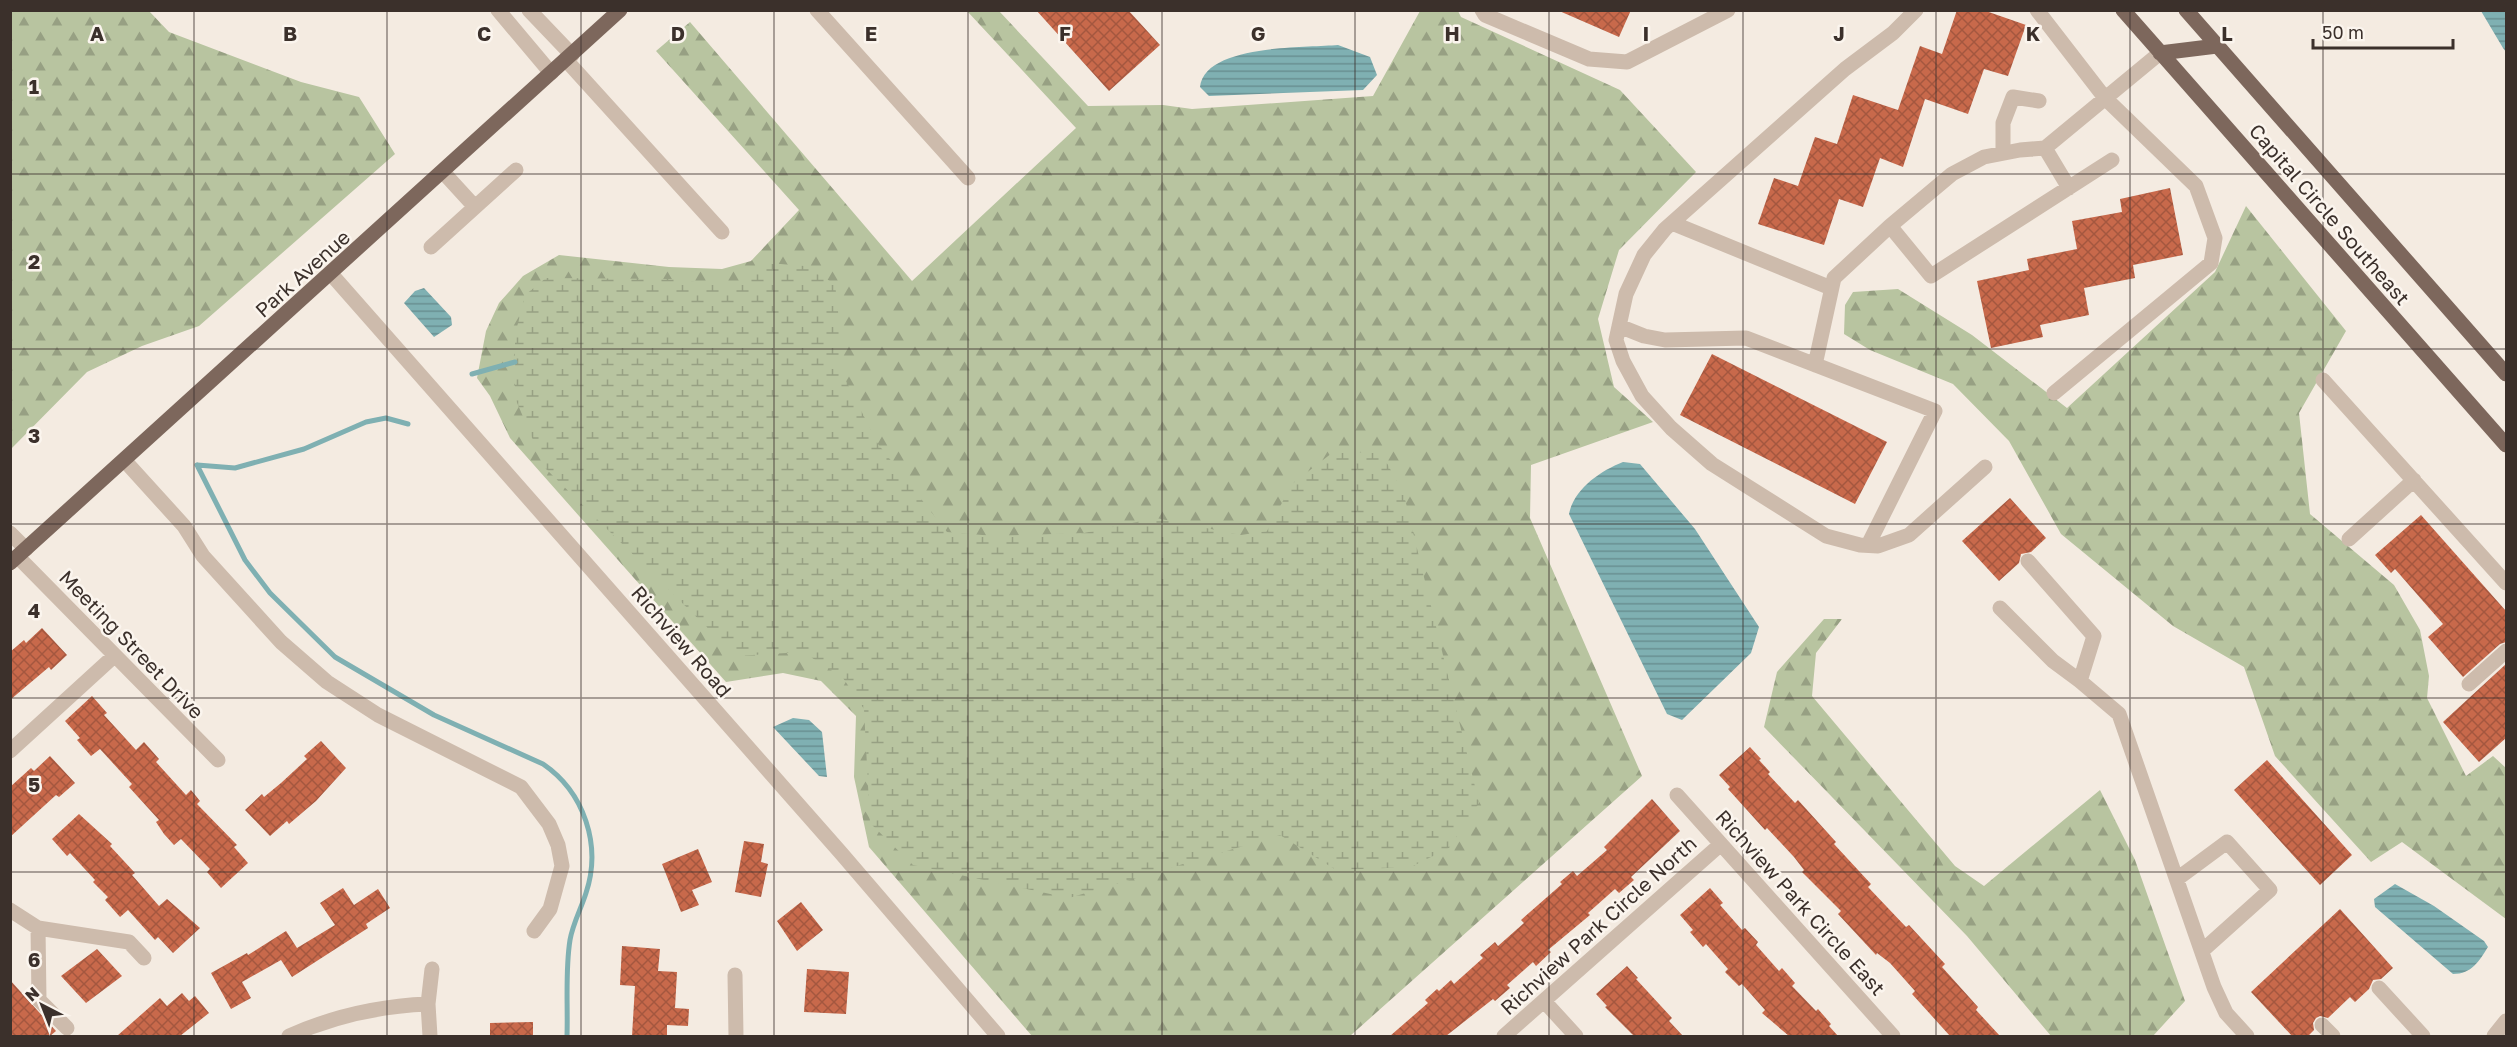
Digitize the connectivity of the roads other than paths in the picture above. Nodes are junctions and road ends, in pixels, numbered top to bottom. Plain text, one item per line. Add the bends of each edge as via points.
1 (498, 10) edge
2 (529, 10) edge
3 (620, 10) edge
4 (817, 10) edge
5 (1482, 10) edge
6 (1728, 10) edge
7 (1916, 10) edge
8 (2037, 10) edge
9 (2123, 10) edge
10 (2186, 10) edge
11 (2217, 46) junction
12 (2160, 53) junction
13 (569, 58) junction
14 (552, 73) junction
15 (2105, 98) junction
16 (2039, 101) dead end
17 (2044, 148) junction
18 (2003, 153) junction
19 (2112, 160) dead end
20 (516, 170) dead end
21 (443, 172) junction
22 (968, 178) dead end
23 (2068, 188) junction
24 (475, 207) junction
25 (1672, 223) junction
26 (1890, 226) junction
27 (722, 232) dead end
28 (431, 247) dead end
29 (332, 275) junction
30 (1832, 283) junction
31 (1619, 326) junction
32 (1815, 365) junction
33 (2506, 374) edge
34 (2324, 381) dead end
35 (2054, 393) dead end
36 (2506, 445) edge
37 (125, 461) junction
38 (1985, 467) dead end
39 (2414, 480) junction
40 (10, 533) edge
41 (2349, 539) dead end
42 (1868, 545) junction
43 (18, 556) edge
44 (2028, 561) dead end
45 (2506, 583) edge
46 (2000, 608) dead end
47 (2506, 651) edge
48 (113, 657) junction
49 (2080, 681) junction
50 (2469, 684) dead end
51 (10, 751) edge
52 (218, 760) dead end
53 (1677, 795) dead end
54 (1721, 844) junction
55 (2177, 879) junction
56 (10, 910) edge
57 (38, 928) junction
58 (534, 931) dead end
59 (2202, 951) junction
60 (144, 958) dead end
61 (432, 969) dead end
62 (735, 975) dead end
63 (2379, 988) dead end
64 (1544, 1001) junction
65 (428, 1004) junction
66 (2506, 1021) edge
67 (2322, 1025) dead end
68 (67, 1028) dead end
69 (2240, 1034) edge
70 (289, 1036) edge
71 (430, 1036) edge
72 (736, 1036) edge
73 (998, 1036) edge
74 (1504, 1036) edge
75 (1576, 1036) edge
76 (1893, 1036) edge
77 (2332, 1036) edge
78 (2423, 1036) edge
79 (2494, 1036) edge

1 - 14 street
2 - 13 street
3 - 13 main road, Park Avenue
4 - 22 street
5 - 6 street via 1485,15 1589,59 1627,62
7 - 25 street
8 - 15 street
9 - 12 main road, Capital Circle Southeast
10 - 11 main road, Capital Circle Southeast
11 - 12 main road
11 - 33 main road, Capital Circle Southeast
12 - 15 street
12 - 36 main road, Capital Circle Southeast
13 - 14 main road, Park Avenue
13 - 27 street
14 - 21 main road, Park Avenue
15 - 17 street
15 - 35 street via 2196,186 2215,238 2211,264
16 - 18 street via 2013,97 2003,123
17 - 18 street
17 - 23 street
18 - 26 street via 1984,157 1952,174
19 - 23 street
20 - 24 street
21 - 24 street
21 - 29 main road, Park Avenue
23 - 26 street via 1931,276
24 - 28 street
25 - 30 street
25 - 31 street via 1644,255 1626,294
26 - 30 street
29 - 37 main road, Park Avenue
29 - 73 street, Richview Road
30 - 32 street
31 - 32 street via 1665,340 1746,338
31 - 42 street via 1616,340 1623,361 1642,396 1671,428 1712,464 1826,536
32 - 42 street via 1935,411
34 - 39 street
37 - 43 main road, Park Avenue
37 - 58 street via 281,642 327,682 378,715 521,787 549,824 562,866 550,909
38 - 42 street via 1909,535 1878,546
39 - 41 street
39 - 45 street
40 - 43 street, Meeting Street Drive
43 - 48 street, Meeting Street Drive
44 - 49 street via 2094,636
46 - 49 street via 2052,661
47 - 50 street
48 - 51 street
48 - 52 street, Meeting Street Drive
49 - 55 street via 2119,714
53 - 54 street, Richview Park Circle East
54 - 64 street, Richview Park Circle North
54 - 76 street, Richview Park Circle East
55 - 59 street
55 - 59 street via 2227,842 2270,890
56 - 57 street
57 - 60 street via 129,942
57 - 68 street via 39,1000
59 - 69 street via 2226,1013
61 - 65 street
62 - 72 street
63 - 78 street
64 - 74 street, Richview Park Circle North
64 - 75 street
65 - 70 street via 360,1012
65 - 71 street
66 - 79 street
67 - 77 street

